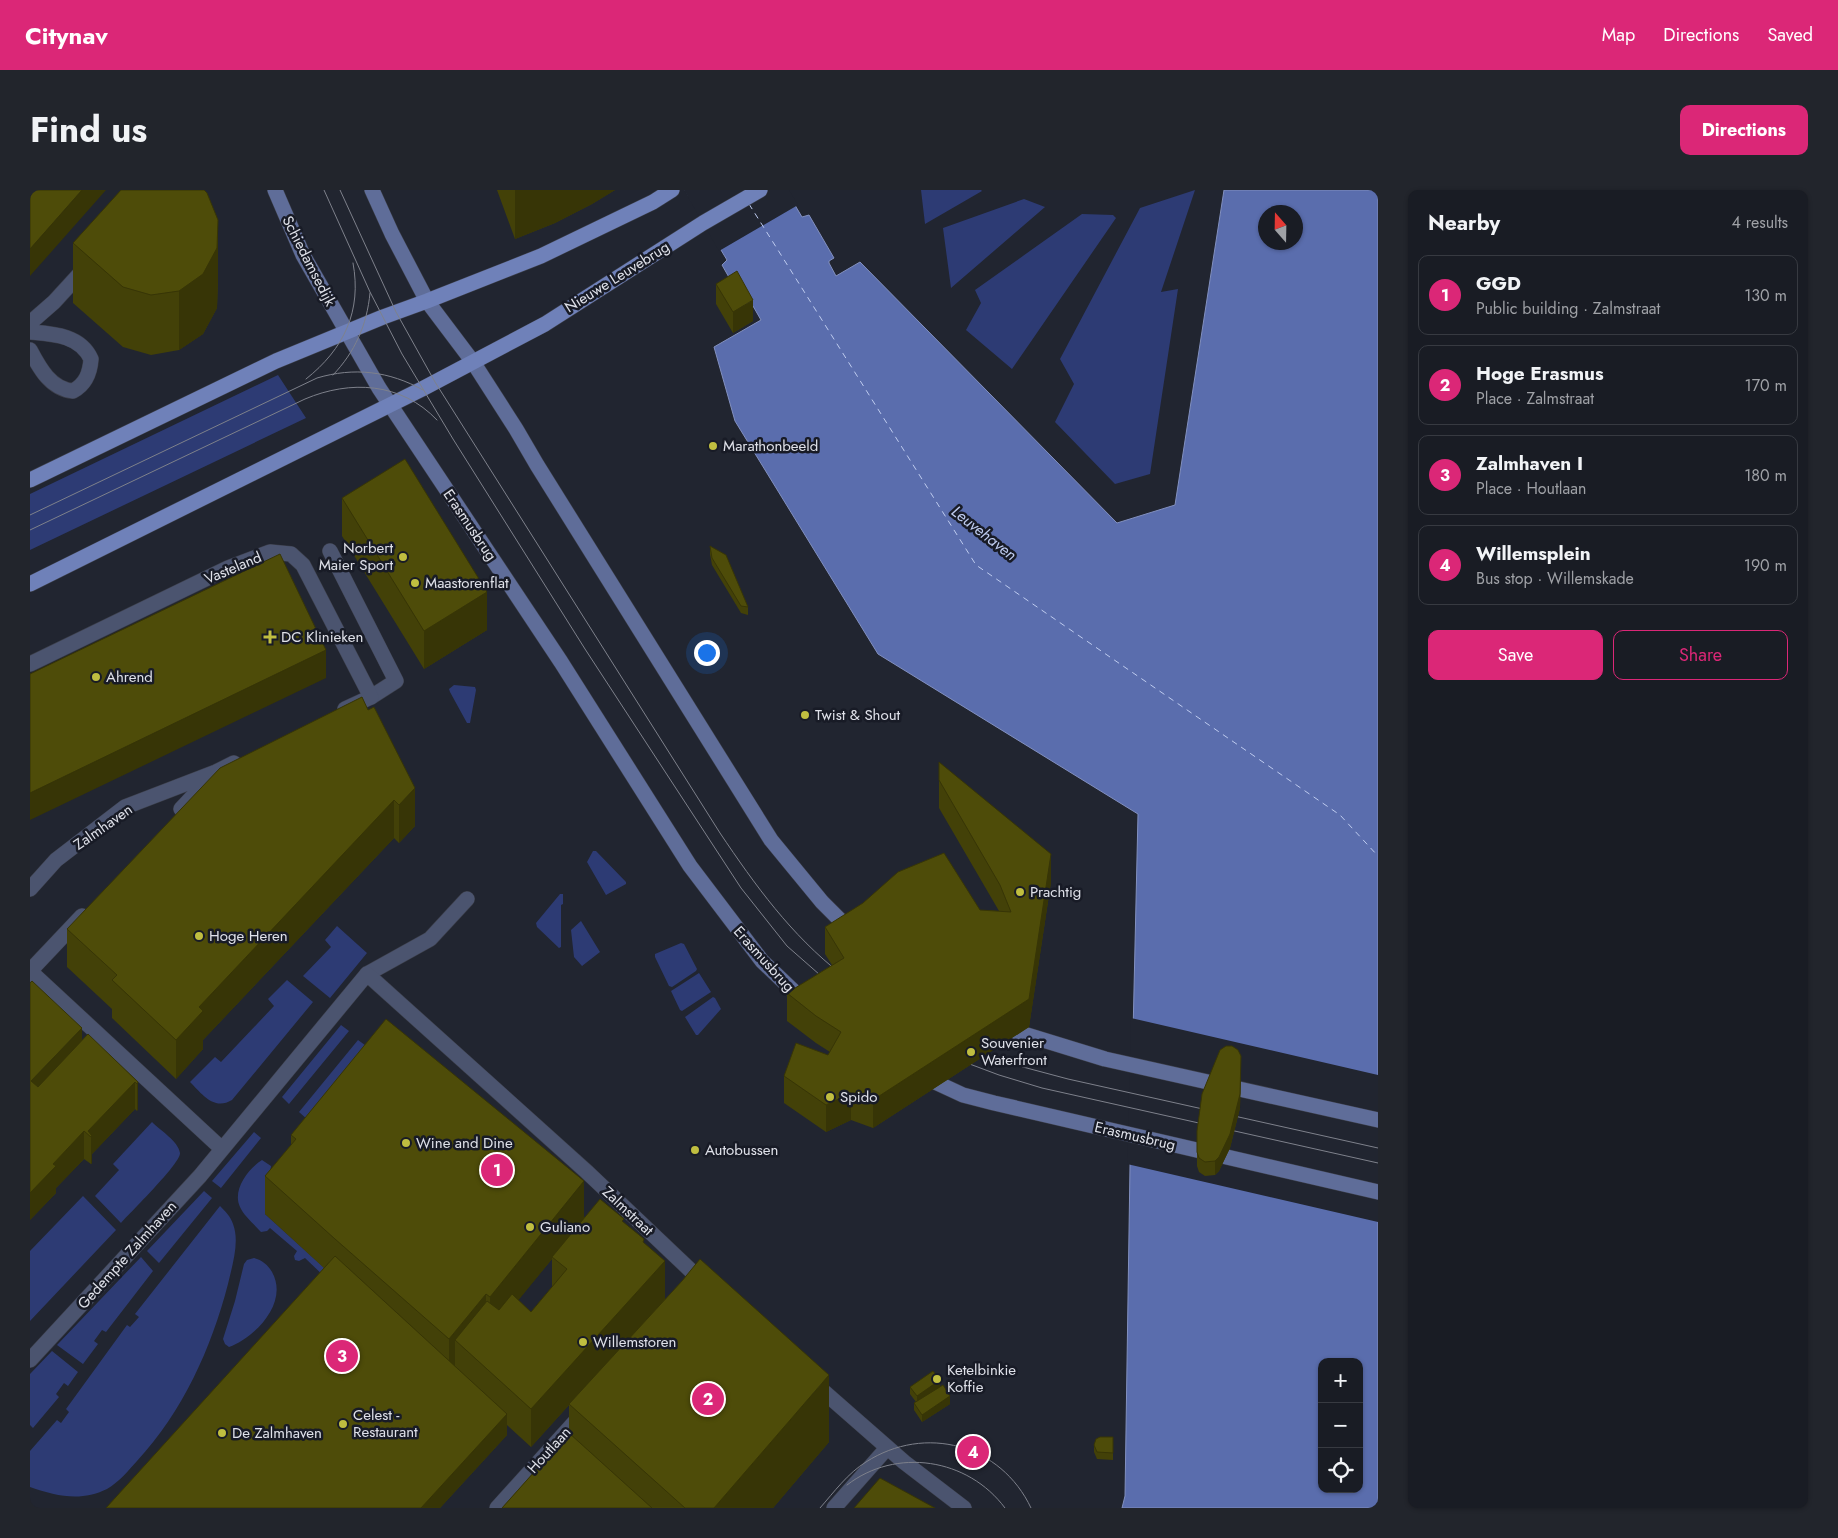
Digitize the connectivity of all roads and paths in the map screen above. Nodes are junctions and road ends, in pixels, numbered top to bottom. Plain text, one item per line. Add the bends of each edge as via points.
1 (275, 190) edge
2 (372, 190) edge
3 (672, 190) edge
4 (760, 190) edge
5 (99, 253) edge
6 (427, 301) junction
7 (30, 323) edge
8 (30, 332) edge
9 (346, 332) junction
10 (30, 350) edge
11 (472, 362) junction
12 (389, 405) junction
13 (30, 480) edge
14 (330, 551) dead end
15 (30, 584) edge
16 (30, 664) edge
17 (371, 696) junction
18 (328, 717) edge
19 (250, 755) edge
20 (216, 772) junction
21 (169, 822) edge
22 (30, 889) edge
23 (467, 899) dead end
24 (90, 907) edge
25 (860, 940) edge
26 (30, 971) edge
27 (368, 974) junction
28 (817, 1011) edge
29 (989, 1024) edge
30 (905, 1068) edge
31 (1378, 1120) edge
32 (222, 1149) junction
33 (1378, 1192) edge
34 (716, 1294) edge
35 (30, 1360) edge
36 (801, 1371) edge
37 (590, 1406) edge
38 (888, 1448) junction
39 (497, 1508) edge
40 (834, 1508) edge
41 (964, 1508) edge

1 - 9 main road, Schiedamsedijk via 302,255
2 - 6 main road
3 - 6 main road via 541,256
4 - 11 main road, Nieuwe Leuvebrug via 545,324
5 - 7 street
6 - 9 main road
6 - 11 main road
8 - 10 street via 64,337 84,347 91,359 83,384 74,391 59,388 43,372
9 - 12 main road, Schiedamsedijk
9 - 13 main road via 276,360
11 - 12 main road, Nieuwe Leuvebrug
11 - 25 main road via 771,840 822,902
12 - 15 main road
12 - 28 main road, Erasmusbrug via 561,662 702,883 762,961
14 - 17 street via 396,681
16 - 17 street, Vasteland via 228,568 270,552 291,554 303,565
17 - 18 street
19 - 20 street, Zalmhaven
20 - 21 street, Zalmhaven
20 - 22 street, Zalmhaven via 125,807 56,860
23 - 27 street via 430,939
24 - 26 street
26 - 32 street
27 - 32 street, Gedempte Zalmhaven
27 - 34 street, Zalmstraat via 587,1172 699,1285
29 - 31 main road via 1105,1058
30 - 33 main road, Erasmusbrug via 963,1095
32 - 35 street, Gedempte Zalmhaven
36 - 38 street
37 - 39 street, Houtlaan
38 - 40 street
38 - 41 street

